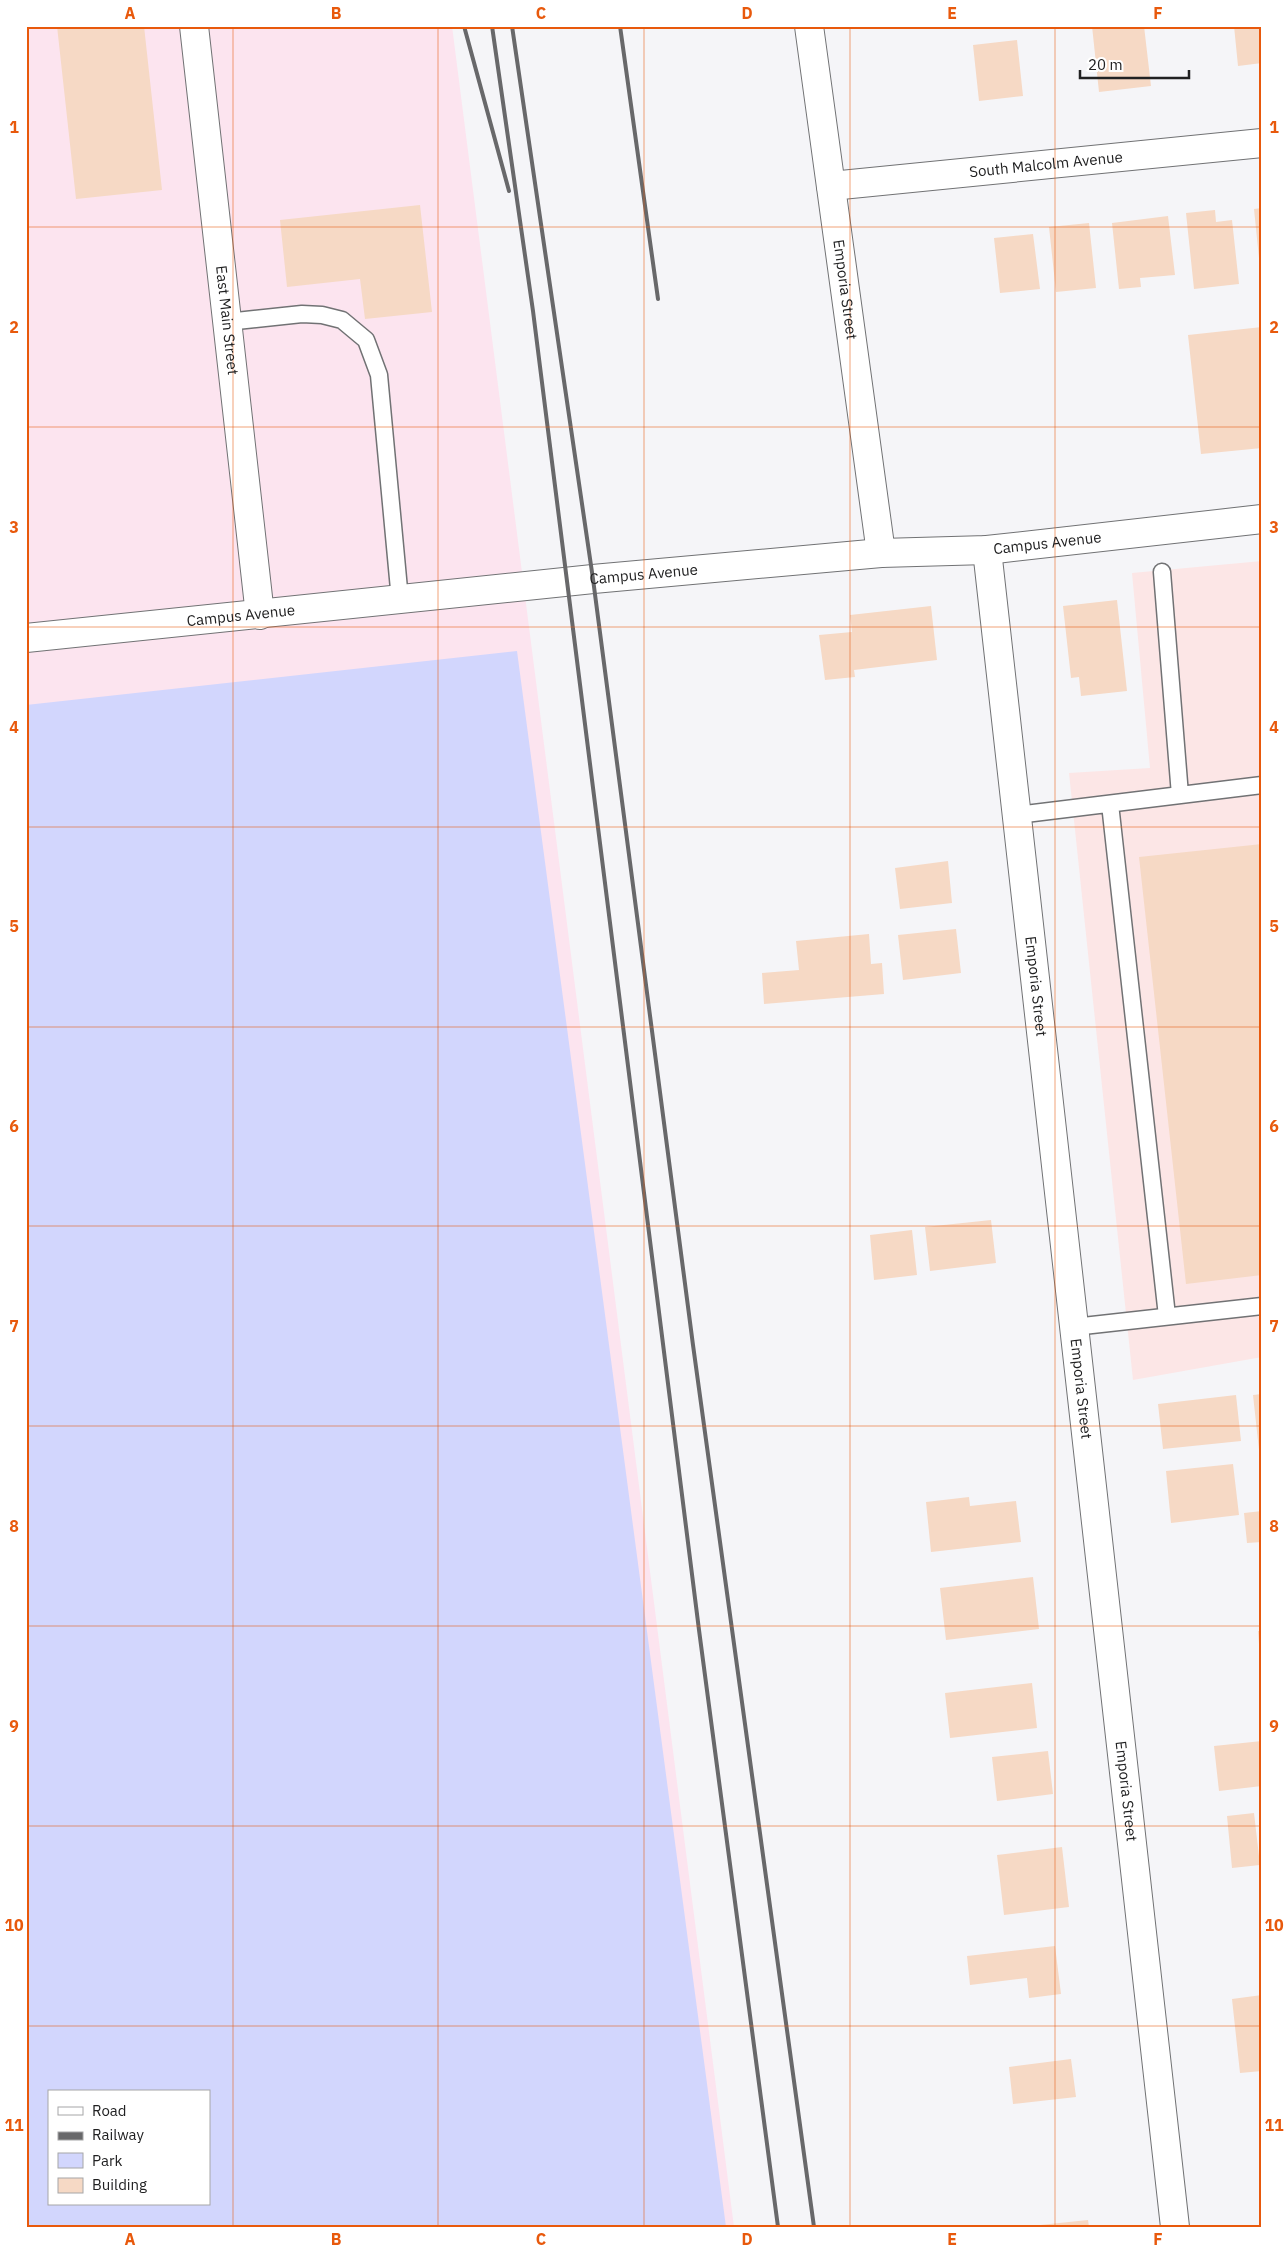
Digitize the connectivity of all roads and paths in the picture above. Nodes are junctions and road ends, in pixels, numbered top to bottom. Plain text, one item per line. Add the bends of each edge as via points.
1 (194, 26) edge
2 (809, 26) edge
3 (1262, 144) edge
4 (831, 186) junction
5 (227, 322) junction
6 (1262, 519) edge
7 (987, 550) junction
8 (881, 553) junction
9 (1162, 572) dead end
10 (400, 600) junction
11 (260, 615) junction
12 (26, 638) edge
13 (1262, 785) edge
14 (1180, 795) junction
15 (1110, 804) junction
16 (1017, 815) junction
17 (1262, 1306) edge
18 (1167, 1316) junction
19 (1074, 1327) junction
20 (1175, 2227) edge

1 - 5 street, East Main Street
2 - 4 street, Emporia Street
3 - 4 street, South Malcolm Avenue
4 - 8 street, Emporia Street
5 - 10 lane via 322,315 342,320 366,340 380,375
5 - 11 street, East Main Street
6 - 7 street, Campus Avenue
7 - 8 street, Campus Avenue
7 - 16 street, Emporia Street
8 - 10 street, Campus Avenue
9 - 14 lane
10 - 11 street, Campus Avenue
11 - 12 street, Campus Avenue
13 - 14 lane
14 - 15 lane
15 - 16 lane
15 - 18 lane
16 - 19 street, Emporia Street
17 - 18 lane
18 - 19 lane
19 - 20 street, Emporia Street

